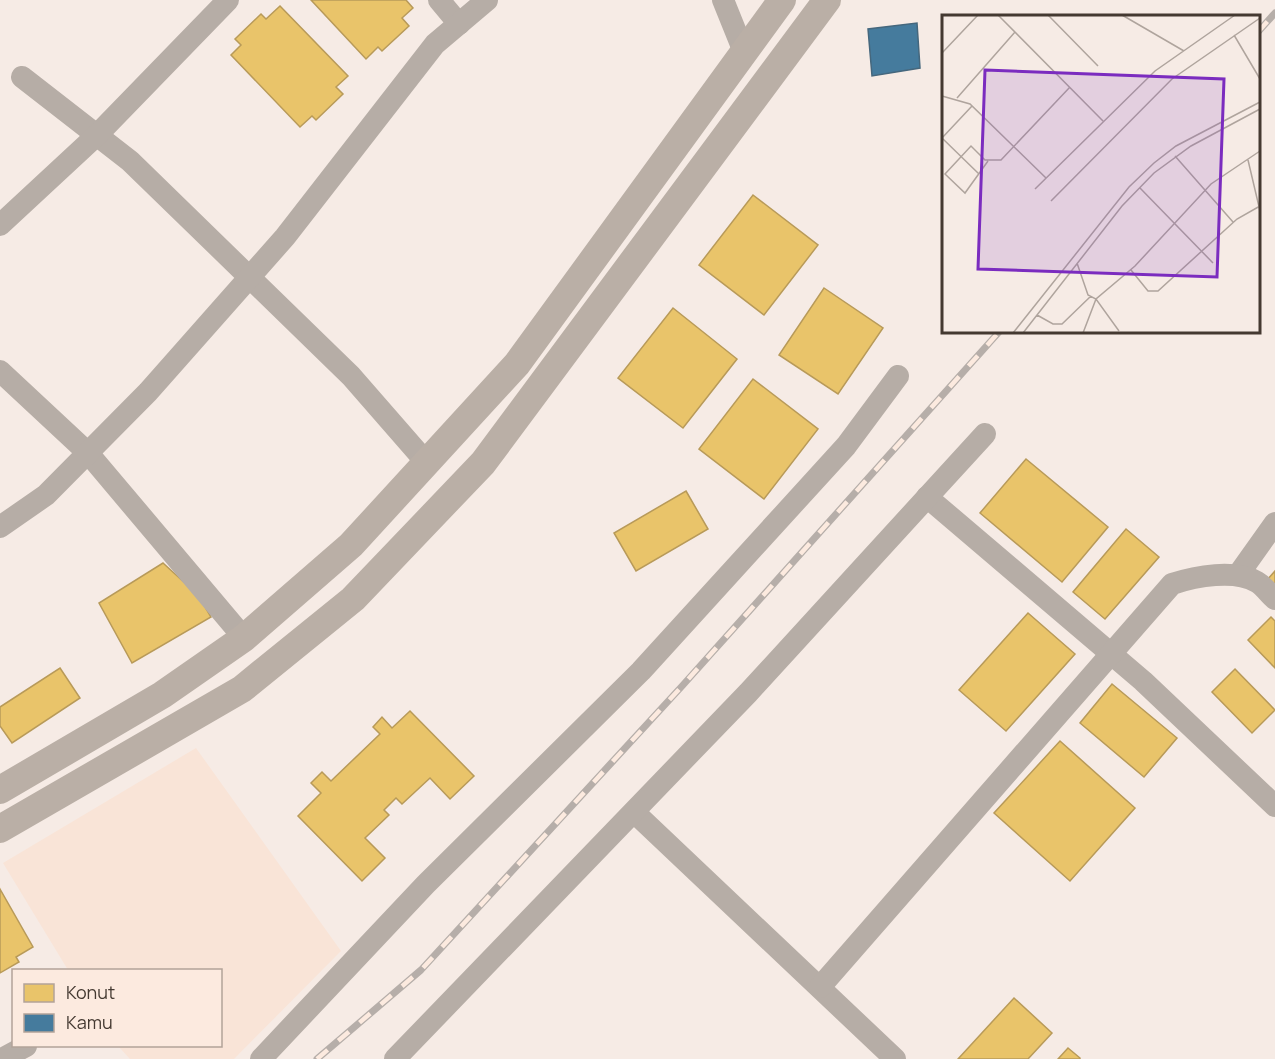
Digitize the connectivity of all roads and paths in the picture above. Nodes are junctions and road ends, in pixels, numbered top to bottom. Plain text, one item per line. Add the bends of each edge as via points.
1 (228, 0) edge
2 (439, 0) edge
3 (487, 0) edge
4 (723, 0) edge
5 (782, 0) edge
6 (827, 0) edge
7 (459, 24) junction
8 (744, 52) junction
9 (22, 76) dead end
10 (96, 135) junction
11 (0, 225) edge
12 (250, 276) junction
13 (0, 371) edge
14 (898, 376) dead end
15 (985, 434) dead end
16 (88, 453) junction
17 (426, 462) junction
18 (927, 497) junction
19 (1275, 523) edge
20 (0, 527) edge
21 (1238, 575) junction
22 (1275, 599) edge
23 (244, 638) junction
24 (1111, 654) junction
25 (0, 790) edge
26 (1275, 806) edge
27 (634, 812) junction
28 (0, 829) edge
29 (820, 987) junction
30 (24, 1047) edge
31 (2, 1059) edge
32 (261, 1059) edge
33 (395, 1059) edge
34 (895, 1059) edge

1 - 10 street
2 - 7 street
3 - 7 street
4 - 8 street
5 - 8 main road
6 - 28 main road via 483,463 353,599 242,689
7 - 12 street via 435,44 285,237
8 - 17 main road via 517,364
9 - 10 street
10 - 11 street
10 - 12 street via 130,161
12 - 16 street via 148,392
12 - 17 street via 351,376
13 - 16 street
14 - 32 street via 846,446 641,671 426,884
15 - 18 street
16 - 20 street via 46,495
16 - 23 street
17 - 23 main road via 351,545
18 - 24 street
18 - 27 street
19 - 21 street
21 - 22 street via 1258,582
21 - 24 street via 1192,577 1172,584
23 - 25 main road via 162,694
24 - 26 street
24 - 29 street
27 - 29 street
27 - 33 street
29 - 34 street
30 - 31 street

